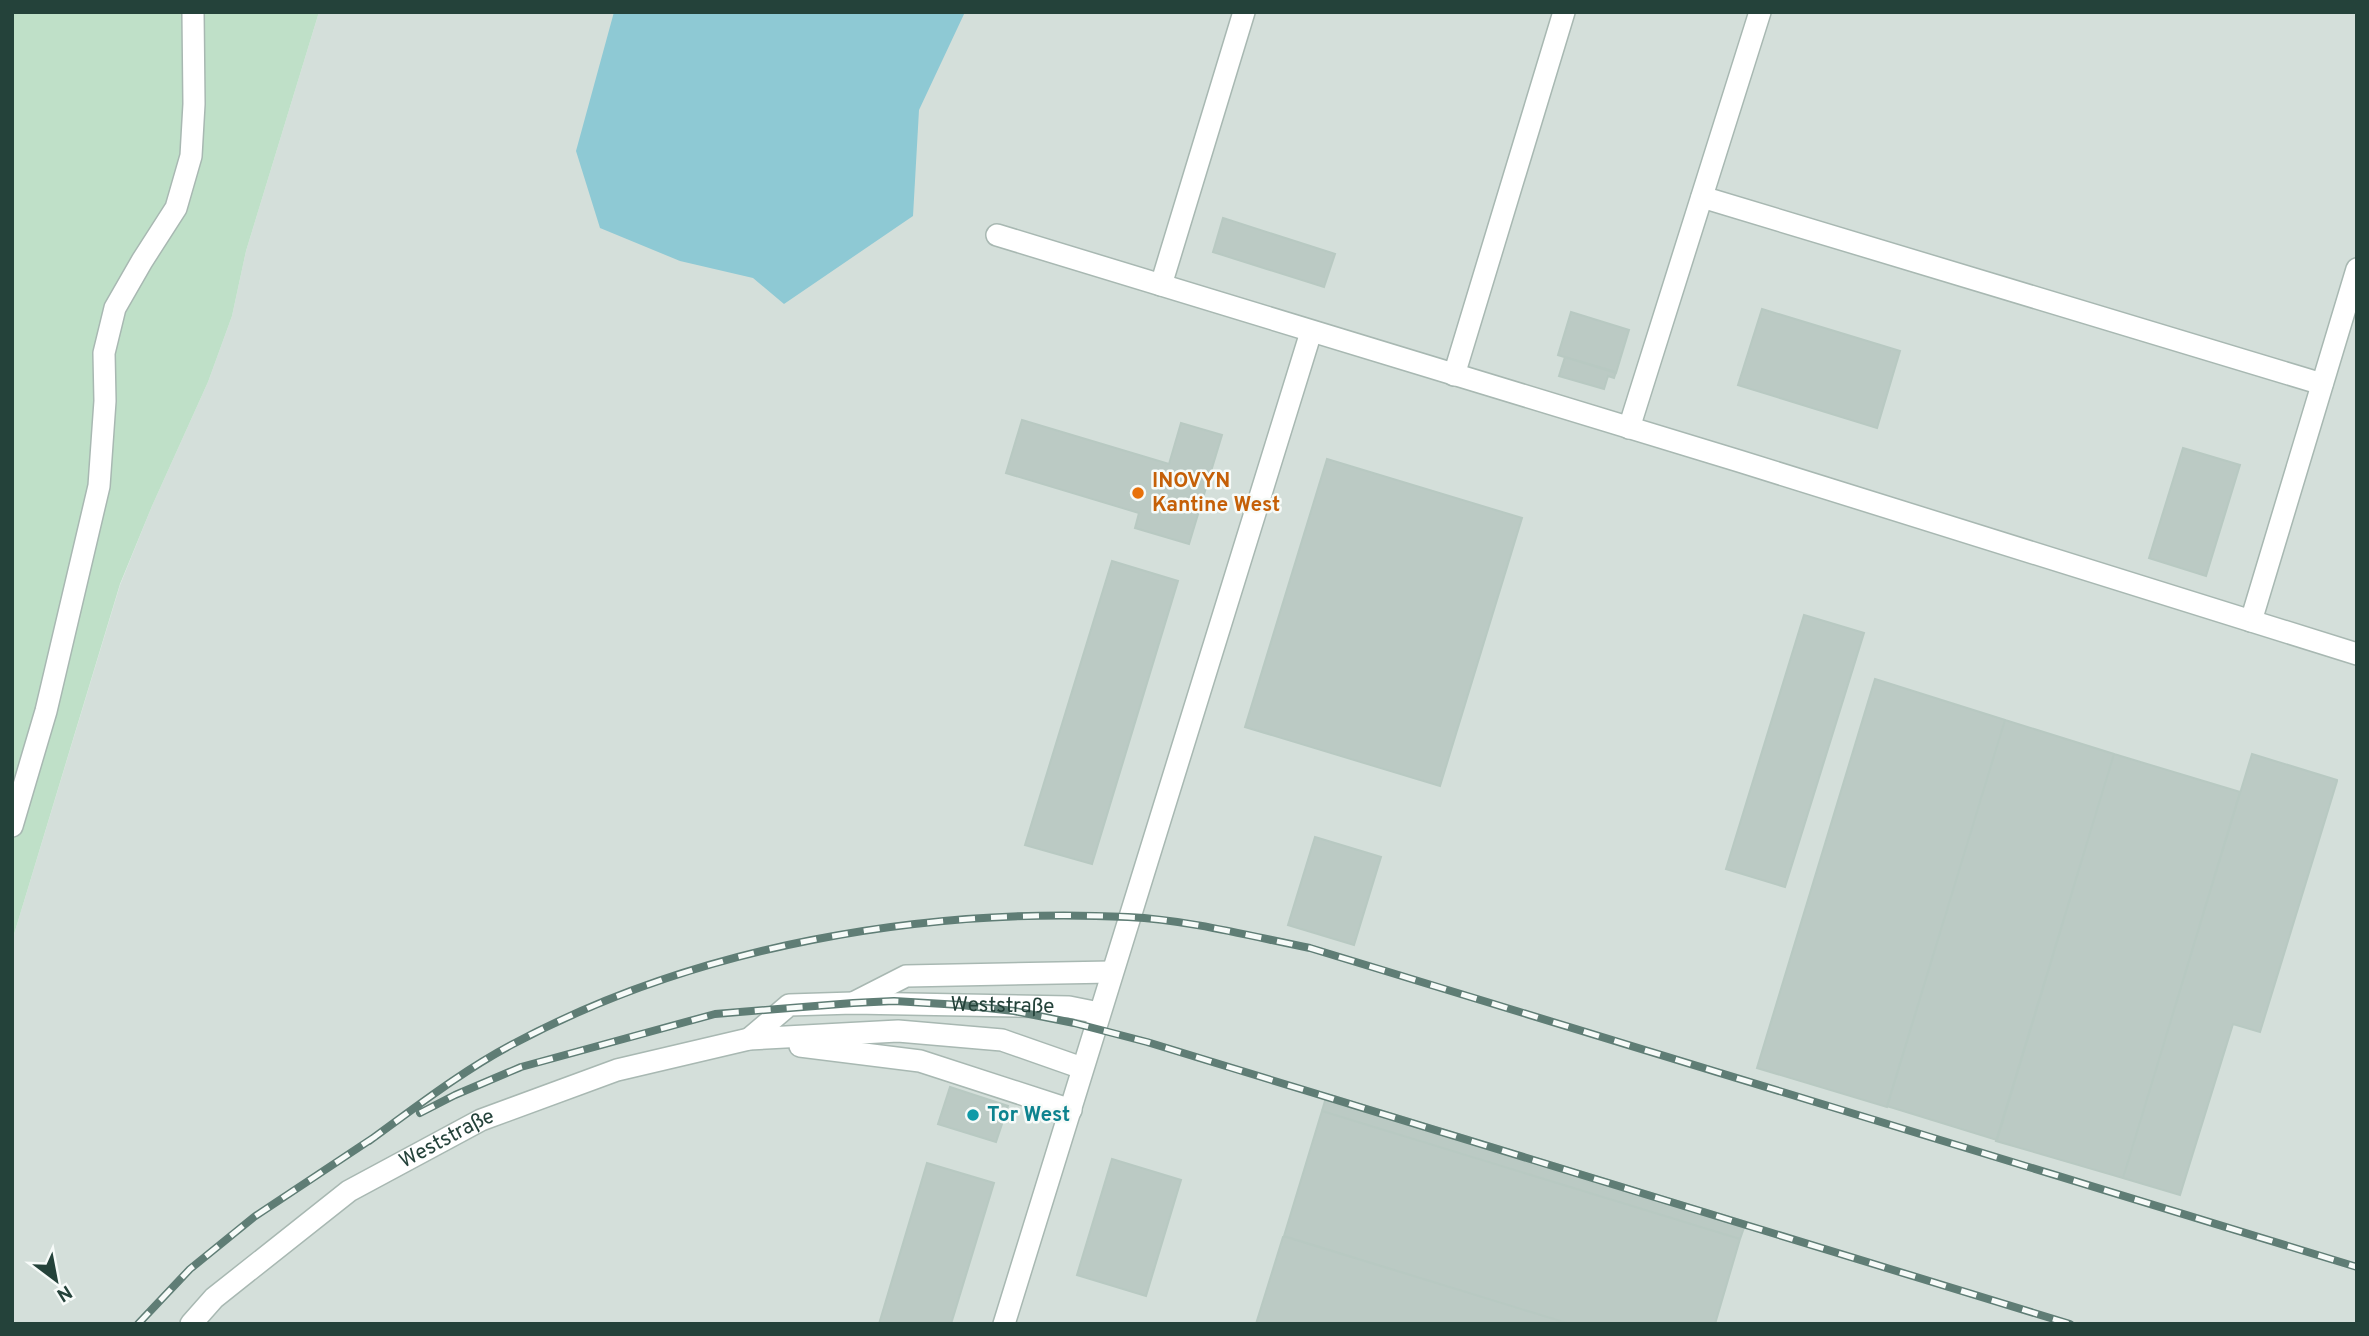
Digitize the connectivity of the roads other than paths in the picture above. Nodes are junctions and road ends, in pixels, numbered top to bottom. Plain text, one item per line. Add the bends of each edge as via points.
1 (193, 12) edge
2 (1244, 12) edge
3 (1564, 12) edge
4 (1760, 12) edge
5 (1702, 197) junction
6 (997, 235) dead end
7 (2357, 270) edge
8 (1161, 285) junction
9 (1311, 332) junction
10 (1454, 375) junction
11 (2322, 384) junction
12 (1629, 428) junction
13 (2251, 621) junction
14 (2357, 654) edge
15 (12, 825) edge
16 (1112, 972) junction
17 (853, 1003) junction
18 (1099, 1013) junction
19 (749, 1039) junction
20 (1082, 1068) junction
21 (1070, 1110) junction
22 (191, 1324) edge
23 (1004, 1324) edge

1 - 15 street via 191,156 176,208 116,309 104,352 99,486 46,711
2 - 8 street
3 - 10 street
4 - 5 street
5 - 11 street
5 - 12 street
6 - 8 street
7 - 11 street
8 - 9 street
9 - 10 street
9 - 16 street
10 - 12 street
11 - 13 street
12 - 13 street
13 - 14 street
16 - 17 street via 906,976
16 - 18 street
17 - 18 street, Weststraße via 1069,1007
17 - 19 street, Weststraße via 789,1005
18 - 20 street
19 - 20 street, Weststraße via 898,1031 1002,1040
19 - 21 street via 920,1061
19 - 22 street, Weststraße via 617,1070 481,1121 349,1191 214,1298
20 - 21 street
21 - 23 street

